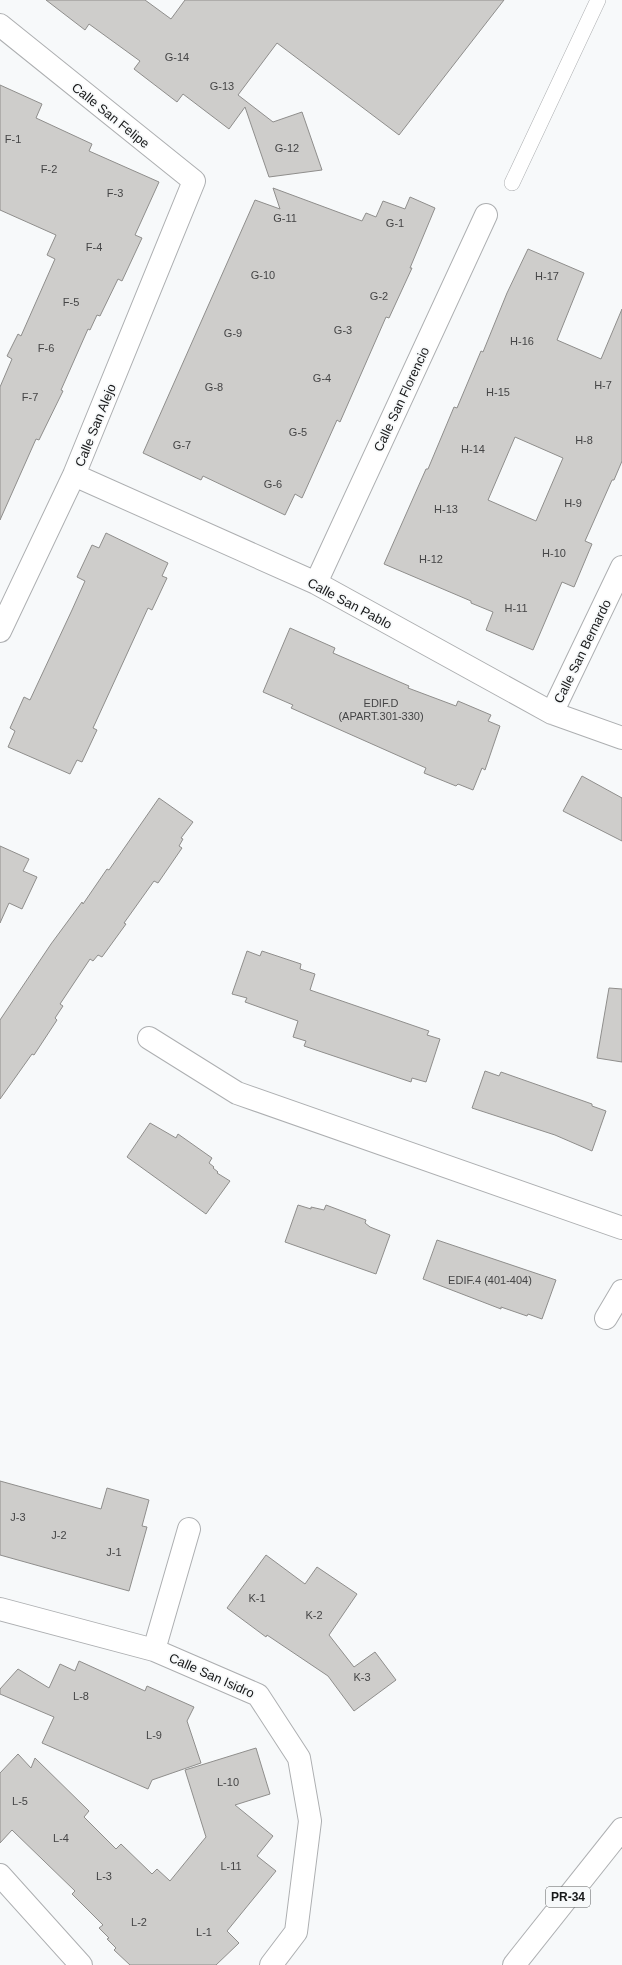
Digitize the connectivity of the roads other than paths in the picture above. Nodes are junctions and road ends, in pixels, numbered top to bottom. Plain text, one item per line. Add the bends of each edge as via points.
1 (598, 0) edge
2 (0, 25) edge
3 (512, 183) dead end
4 (180, 214) joint
5 (486, 215) dead end
6 (74, 475) junction
7 (622, 567) edge
8 (316, 584) junction
9 (0, 631) edge
10 (552, 713) junction
11 (622, 738) edge
12 (149, 1038) dead end
13 (622, 1228) edge
14 (622, 1291) edge
15 (606, 1318) dead end
16 (189, 1529) dead end
17 (0, 1609) edge
18 (154, 1650) junction
19 (622, 1829) edge
20 (0, 1875) edge
21 (81, 1965) edge
22 (270, 1965) edge
23 (514, 1965) edge

1 - 3 lane
2 - 4 street, Calle San Felipe via 194,181
4 - 6 street, Calle San Alejo
5 - 8 street, Calle San Florencio
6 - 8 street, Calle San Pablo
6 - 9 street, Calle San Alejo
7 - 10 street, Calle San Bernardo
8 - 10 street, Calle San Pablo
10 - 11 street, Calle San Pablo
12 - 13 street via 237,1093
14 - 15 street
16 - 18 street
17 - 18 street, Calle San Isidro
18 - 22 street, Calle San Isidro via 258,1695 299,1758 310,1821 296,1932
19 - 23 street, PR-34
20 - 21 street

